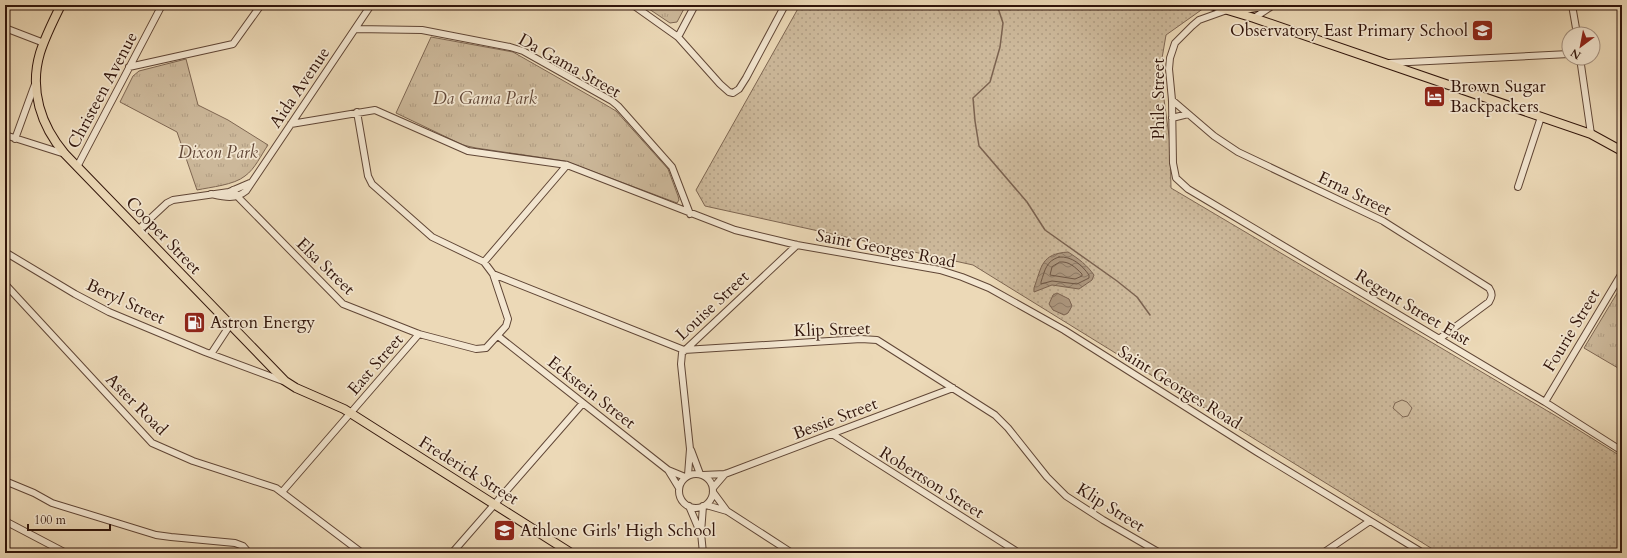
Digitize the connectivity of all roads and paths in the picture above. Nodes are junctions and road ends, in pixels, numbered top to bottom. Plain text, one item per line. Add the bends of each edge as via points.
1 (60, 5) edge
2 (162, 5) edge
3 (261, 5) edge
4 (370, 5) edge
5 (633, 5) edge
6 (695, 5) edge
7 (785, 5) edge
8 (1211, 5) edge
9 (1215, 5) edge
10 (1273, 5) edge
11 (1572, 5) edge
12 (1227, 10) junction
13 (1254, 18) junction
14 (1576, 26) edge
15 (5, 28) edge
16 (355, 29) junction
17 (678, 37) junction
18 (44, 43) junction
19 (1561, 54) edge
20 (1384, 63) junction
21 (1581, 66) edge
22 (129, 67) junction
23 (36, 82) junction
24 (1172, 100) junction
25 (357, 112) junction
26 (1188, 114) junction
27 (1541, 117) junction
28 (1172, 118) junction
29 (291, 124) junction
30 (1591, 134) junction
31 (5, 135) edge
32 (14, 139) junction
33 (1622, 151) edge
34 (65, 154) junction
35 (567, 165) junction
36 (77, 167) junction
37 (1518, 187) dead end
38 (1188, 189) joint
39 (238, 192) junction
40 (690, 214) junction
41 (138, 230) junction
42 (797, 245) junction
43 (5, 252) edge
44 (484, 262) junction
45 (1622, 273) edge
46 (493, 274) junction
47 (5, 284) edge
48 (230, 325) junction
49 (419, 334) junction
50 (498, 336) junction
51 (1439, 339) junction
52 (684, 350) junction
53 (211, 354) junction
54 (285, 381) junction
55 (954, 388) junction
56 (1545, 402) junction
57 (583, 403) junction
58 (351, 414) junction
59 (832, 434) junction
60 (690, 449) junction
61 (1622, 451) edge
62 (668, 470) junction
63 (701, 474) junction
64 (725, 474) junction
65 (686, 476) junction
66 (5, 481) edge
67 (679, 488) junction
68 (713, 490) junction
69 (282, 492) junction
70 (496, 504) junction
71 (689, 506) junction
72 (704, 506) junction
73 (726, 512) junction
74 (5, 521) edge
75 (1370, 521) junction
76 (701, 533) junction
77 (66, 553) edge
78 (249, 553) edge
79 (362, 553) edge
80 (452, 553) edge
81 (572, 553) edge
82 (703, 553) edge
83 (792, 553) edge
84 (1019, 553) edge
85 (1157, 553) edge
86 (1323, 553) edge
87 (1423, 553) edge

1 - 18 main road, Cooper Street
2 - 22 street, Christeen Avenue
3 - 22 street via 234,44
4 - 16 street, Aida Avenue
5 - 17 street
6 - 17 street
7 - 17 street via 739,88 733,93 725,90
8 - 12 main road
9 - 10 main road via 1250,8
10 - 13 street
11 - 14 street
12 - 13 main road
12 - 24 street, Phile Street via 1199,20 1175,43 1169,69
13 - 20 main road
15 - 18 street
16 - 29 street, Aida Avenue
16 - 40 street, Da Gama Street via 422,30 510,46 612,101 672,167
18 - 23 main road, Cooper Street via 38,60
19 - 20 street
20 - 27 main road
21 - 30 street
22 - 36 street, Christeen Avenue
23 - 32 street
23 - 34 main road, Cooper Street via 41,116 49,134
24 - 26 street, Erna Street
24 - 28 street, Phile Street
25 - 29 street, Saint Georges Road
25 - 35 street, Saint Georges Road via 381,112 468,151
25 - 44 street via 368,176 372,184 432,237
26 - 28 street
26 - 51 street, Erna Street via 1238,152 1383,221 1482,282 1492,292 1492,298 1484,307
27 - 30 main road
27 - 37 street
28 - 38 street, Phile Street via 1176,178
29 - 39 street, Aida Avenue via 250,183
30 - 33 main road
31 - 32 street
32 - 34 street
34 - 36 main road, Cooper Street
35 - 40 street, Saint Georges Road
35 - 44 street
36 - 41 main road, Cooper Street
38 - 51 street, Regent Street East
39 - 41 street, Aida Avenue via 231,197 211,194 167,203
39 - 49 street, Elsa Street via 249,208 340,302
40 - 42 street, Saint Georges Road via 735,230
41 - 48 main road, Cooper Street
42 - 52 street, Louise Street
42 - 75 street, Saint Georges Road via 952,273 989,288 1064,330
43 - 53 street, Beryl Street via 93,304
44 - 46 street, East Street
45 - 56 street, Fourie Street
46 - 50 street, East Street via 508,319
46 - 52 street, Klip Street
47 - 69 street, Aster Road via 152,443 193,462 269,485
48 - 53 street
48 - 54 main road, Cooper Street
49 - 50 street, East Street via 480,350 488,347
49 - 58 street, East Street
50 - 57 street, Eckstein Street
51 - 56 street, Regent Street East
52 - 55 street, Klip Street via 874,340
52 - 60 street, Louise Street via 681,364
53 - 54 street, Beryl Street
54 - 58 main road, Beryl Street
55 - 59 street, Bessie Street
55 - 85 street, Klip Street via 1001,420 1066,496
56 - 61 street, Regent Street East
57 - 62 street, Eckstein Street
57 - 70 street
58 - 69 street, East Street
58 - 70 main road, Frederick Street
59 - 64 street, Bessie Street
59 - 84 street, Robertson Street
60 - 63 street, Louise Street
60 - 65 street, Louise Street
62 - 65 street, Eckstein Street
62 - 67 street, Eckstein Street
63 - 64 street, Bessie Street
63 - 65 street
63 - 68 street via 708,478
64 - 68 street, Bessie Street
65 - 67 street
66 - 78 street via 52,503 149,533 171,538 230,542 243,546
67 - 71 street via 680,499
68 - 72 street via 711,500
68 - 73 street
69 - 79 street, Aster Road
70 - 80 street
70 - 81 main road, Frederick Street
71 - 72 street
71 - 76 street
72 - 73 street
72 - 76 street
73 - 83 street
74 - 77 street
75 - 86 street
75 - 87 street, Saint Georges Road
76 - 82 street

